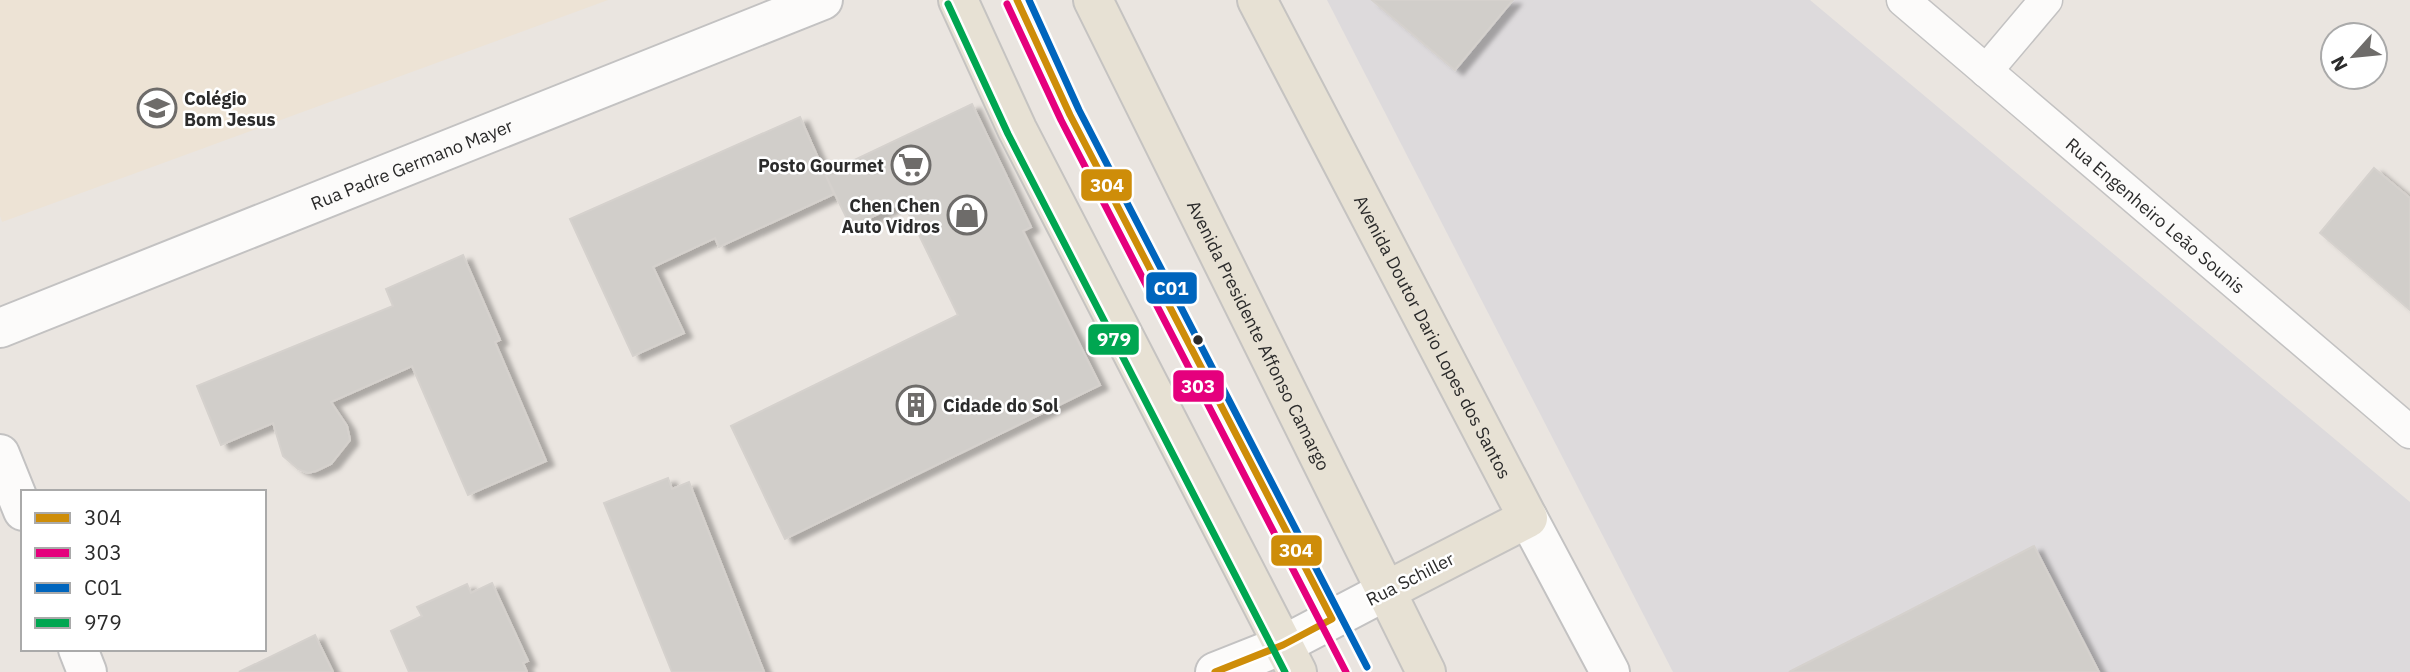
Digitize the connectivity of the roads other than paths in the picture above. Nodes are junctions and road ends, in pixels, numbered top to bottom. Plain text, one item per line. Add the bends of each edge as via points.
1 (823, 0) edge
2 (958, 0) edge
3 (1093, 0) edge
4 (1257, 0) edge
5 (1903, 0) edge
6 (2046, 0) edge
7 (1986, 71) junction
8 (0, 328) edge
9 (2410, 432) edge
10 (0, 454) edge
11 (21, 506) edge
12 (1528, 518) junction
13 (1386, 591) junction
14 (79, 651) edge
15 (1290, 659) edge
16 (87, 672) edge
17 (1215, 672) edge
18 (1426, 672) edge
19 (1609, 672) edge

1 - 8 street, Rua Padre Germano Mayer
2 - 15 main road via 1017,129
3 - 13 main road, Avenida Presidente Affonso Camargo
4 - 12 main road, Avenida Doutor Dario Lopes dos Santos
5 - 7 street, Rua Engenheiro Leão Sounis
6 - 7 street
7 - 9 street, Rua Engenheiro Leão Sounis
10 - 11 street
12 - 13 main road, Rua Schiller
12 - 19 street, Avenida Doutor Dario Lopes dos Santos
13 - 15 street, Rua Schiller
13 - 18 main road, Avenida Presidente Affonso Camargo
14 - 16 street
15 - 17 street, Rua Schiller

